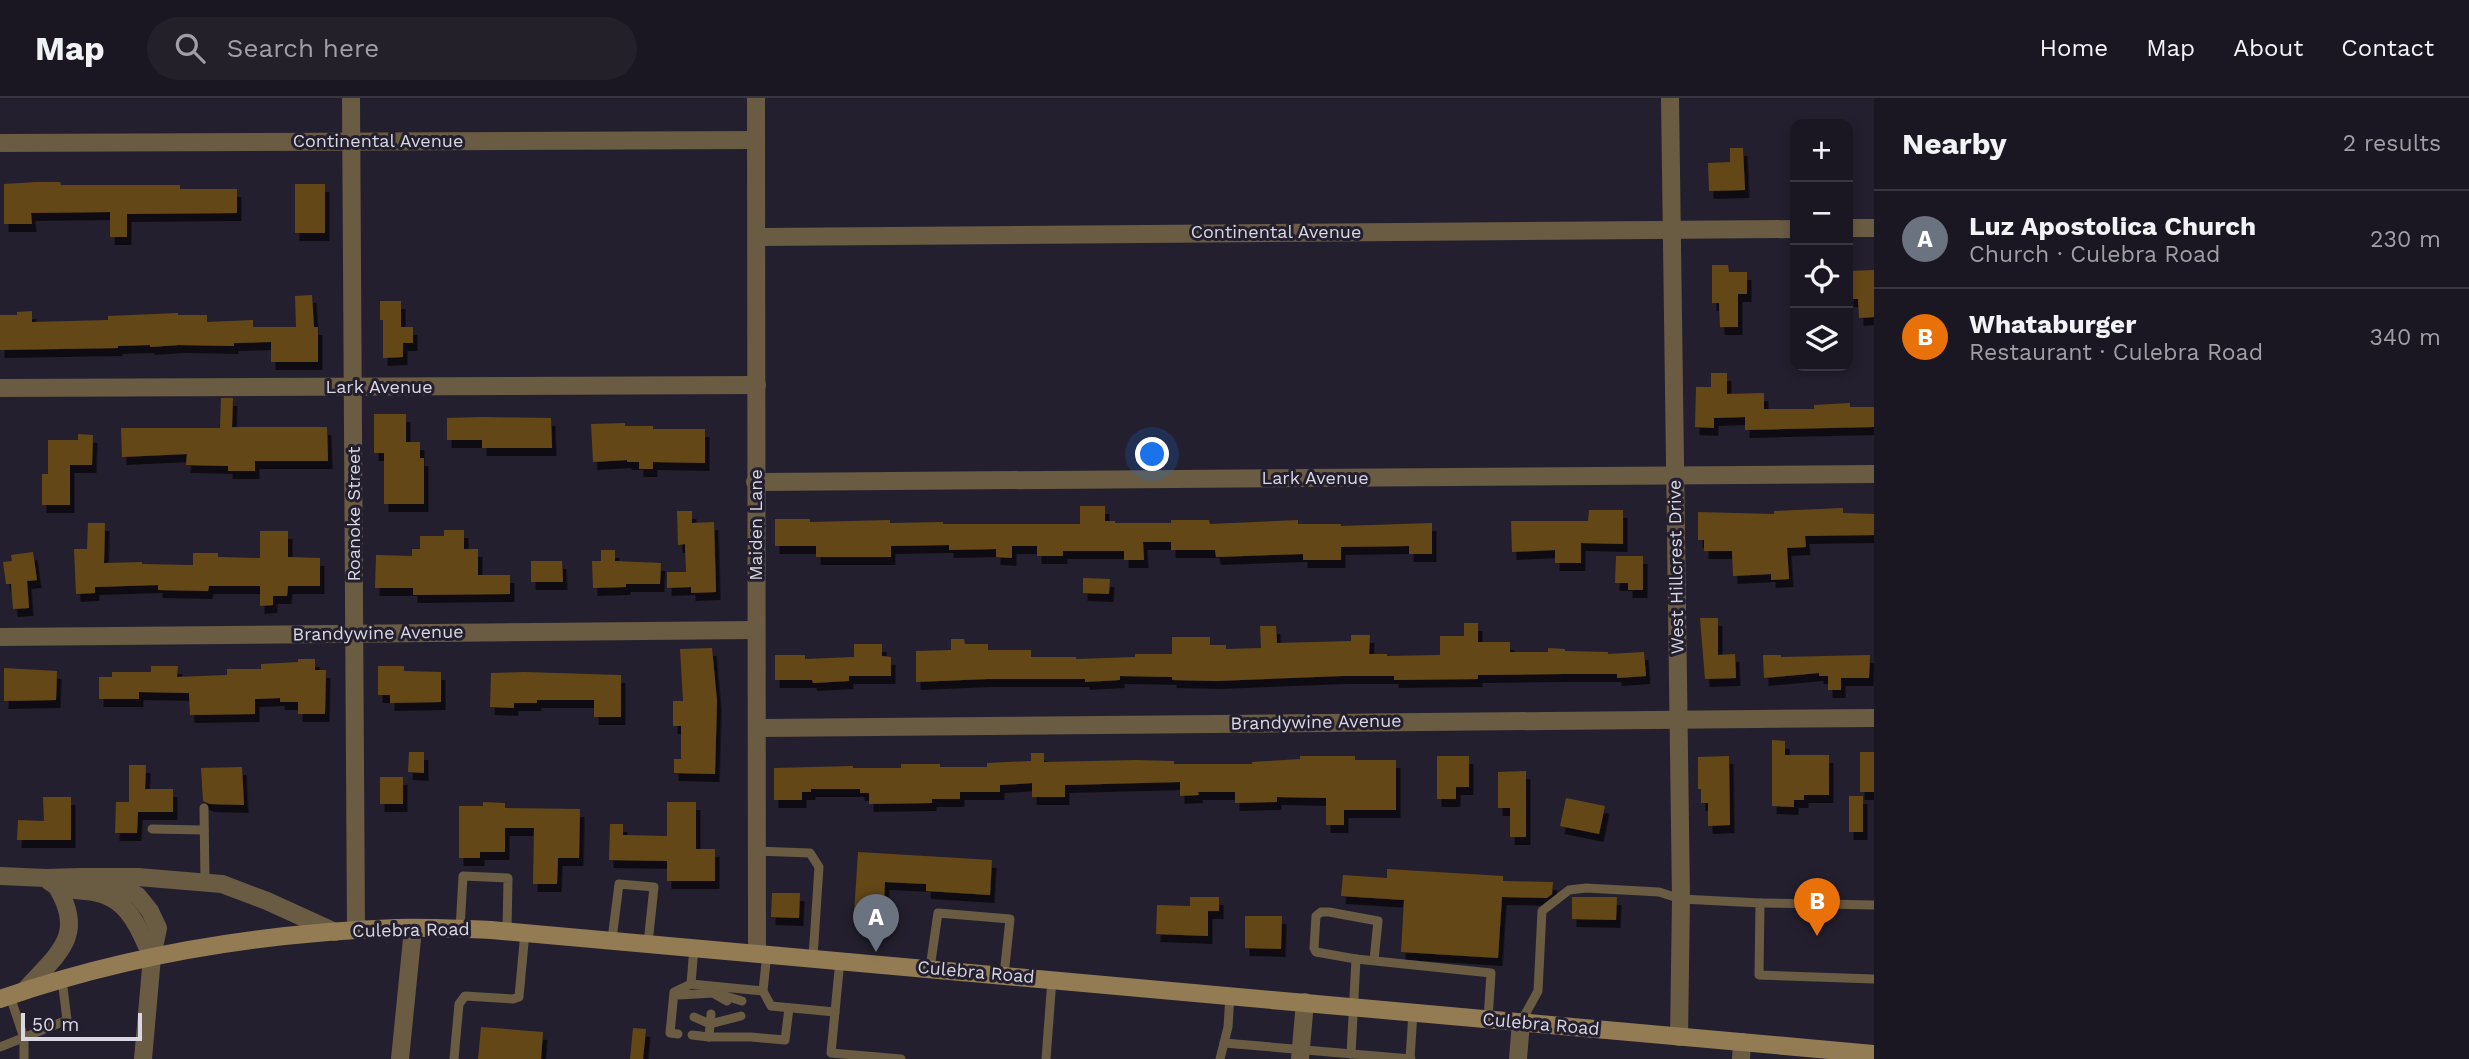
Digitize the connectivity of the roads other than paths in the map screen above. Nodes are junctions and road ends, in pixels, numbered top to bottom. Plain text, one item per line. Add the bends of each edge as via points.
1 (351, 98) edge
2 (756, 98) edge
3 (1670, 98) edge
4 (757, 140) junction
5 (352, 141) junction
6 (0, 143) edge
7 (1853, 228) edge
8 (1874, 228) edge
9 (1671, 229) junction
10 (1790, 229) edge
11 (757, 237) junction
12 (757, 385) junction
13 (353, 387) junction
14 (0, 388) edge
15 (1874, 474) edge
16 (1674, 476) junction
17 (755, 482) junction
18 (756, 630) junction
19 (355, 634) junction
20 (0, 637) edge
21 (1874, 718) edge
22 (1678, 720) junction
23 (757, 727) junction
24 (204, 808) dead end
25 (152, 829) dead end
26 (204, 830) junction
27 (757, 851) junction
28 (0, 876) edge
29 (81, 877) junction
30 (52, 883) junction
31 (205, 883) junction
32 (1681, 899) junction
33 (1760, 903) junction
34 (1861, 904) junction
35 (1874, 905) edge
36 (1874, 911) edge
37 (413, 929) junction
38 (460, 929) junction
39 (356, 930) junction
40 (516, 931) junction
41 (335, 932) junction
42 (612, 939) junction
43 (648, 943) junction
44 (694, 946) junction
45 (762, 953) junction
46 (152, 957) junction
47 (813, 957) junction
48 (1356, 959) junction
49 (840, 960) junction
50 (1374, 960) junction
51 (930, 968) junction
52 (1004, 975) junction
53 (62, 979) junction
54 (1052, 979) junction
55 (1874, 979) edge
56 (691, 984) junction
57 (763, 991) junction
58 (713, 993) junction
59 (12, 995) edge
60 (679, 995) dead end
61 (1230, 995) junction
62 (697, 997) dead end
63 (727, 1001) dead end
64 (742, 1001) dead end
65 (1305, 1002) junction
66 (1354, 1006) junction
67 (789, 1008) junction
68 (835, 1012) junction
69 (1413, 1012) junction
70 (695, 1015) dead end
71 (726, 1016) dead end
72 (741, 1016) dead end
73 (710, 1019) junction
74 (1488, 1019) junction
75 (1521, 1022) junction
76 (678, 1034) dead end
77 (692, 1035) dead end
78 (709, 1037) junction
79 (1679, 1037) junction
80 (24, 1038) junction
81 (1224, 1043) junction
82 (0, 1047) edge
83 (1742, 1051) edge
84 (1788, 1052) edge
85 (1300, 1054) edge
86 (1351, 1054) junction
87 (1874, 1054) edge
88 (24, 1059) edge
89 (143, 1059) edge
90 (400, 1059) edge
91 (454, 1059) edge
92 (901, 1059) edge
93 (1046, 1059) edge
94 (1220, 1059) edge
95 (1410, 1059) edge
96 (1518, 1059) edge

1 - 5 street, Roanoke Street
2 - 4 street, Maiden Lane
3 - 9 street, West Hillcrest Drive
4 - 5 street, Continental Avenue
4 - 11 street, Maiden Lane
5 - 6 street, Continental Avenue
5 - 13 street, Roanoke Street
7 - 8 street
9 - 10 street, Continental Avenue
9 - 11 street, Continental Avenue
9 - 16 street, West Hillcrest Drive
11 - 12 street, Maiden Lane
12 - 13 street, Lark Avenue
12 - 17 street, Maiden Lane
13 - 14 street, Lark Avenue
13 - 19 street, Roanoke Street
15 - 16 street, Lark Avenue
16 - 17 street, Lark Avenue
16 - 22 street, West Hillcrest Drive
17 - 18 street, Maiden Lane
18 - 19 street, Brandywine Avenue
18 - 23 street, Maiden Lane
19 - 20 street, Brandywine Avenue
19 - 39 street, Roanoke Street
21 - 22 street, Brandywine Avenue
22 - 23 street, Brandywine Avenue
22 - 32 street, West Hillcrest Drive
23 - 27 street, Maiden Lane
24 - 26 lane
25 - 26 lane
26 - 31 lane
27 - 45 street, Maiden Lane
27 - 47 lane via 810,853 819,867
28 - 30 street
29 - 30 street
29 - 31 street
29 - 46 street via 120,885 138,896 158,928
30 - 46 street via 113,898 128,910
30 - 59 street via 66,903 70,921 67,941
31 - 41 street via 222,884
32 - 33 lane
32 - 75 lane via 1659,892 1586,888 1569,890 1552,901 1542,911 1538,991
32 - 79 street, West Hillcrest Drive
33 - 34 lane
33 - 55 lane via 1759,975
34 - 35 lane
34 - 36 lane
37 - 38 main road, Culebra Road
37 - 39 main road, Culebra Road
37 - 90 street
38 - 40 main road, Culebra Road
38 - 40 lane via 463,876 508,878
39 - 41 main road, Culebra Road
40 - 42 main road, Culebra Road
40 - 91 lane via 519,997 466,996 458,1004
41 - 46 main road, Culebra Road
42 - 43 main road, Culebra Road
42 - 43 lane via 619,884 654,887
43 - 44 main road, Culebra Road
44 - 45 main road, Culebra Road
44 - 56 lane
45 - 47 main road, Culebra Road
45 - 57 lane
46 - 53 main road, Culebra Road
46 - 89 street
47 - 49 main road, Culebra Road
48 - 50 lane
48 - 50 lane via 1316,953 1316,916 1329,912 1378,921
48 - 66 lane
49 - 51 main road, Culebra Road
49 - 68 lane
50 - 74 lane via 1491,973
51 - 52 main road, Culebra Road
51 - 52 lane via 938,913 1010,919
52 - 54 main road, Culebra Road
53 - 59 main road, Culebra Road
53 - 80 lane via 67,1020
54 - 61 main road, Culebra Road
54 - 93 lane
56 - 58 lane
56 - 76 lane via 674,992 670,1033
57 - 58 lane
57 - 67 lane via 771,1006
58 - 60 lane
58 - 62 lane
58 - 63 lane
58 - 64 lane
59 - 80 lane
61 - 65 main road, Culebra Road
61 - 81 lane
65 - 66 main road, Culebra Road
65 - 85 street
66 - 69 main road, Culebra Road
66 - 86 lane
67 - 68 lane
67 - 78 lane via 785,1040
68 - 92 lane via 831,1053
69 - 74 main road, Culebra Road
69 - 95 lane
70 - 73 lane
71 - 73 lane
72 - 73 lane
73 - 78 lane
74 - 75 main road, Culebra Road
75 - 79 main road, Culebra Road
75 - 96 street
77 - 78 lane
79 - 83 main road, Culebra Road
80 - 82 lane
80 - 88 lane
81 - 85 lane
81 - 94 lane
83 - 84 main road, Culebra Road
84 - 87 main road, Culebra Road
85 - 86 lane
86 - 95 lane

